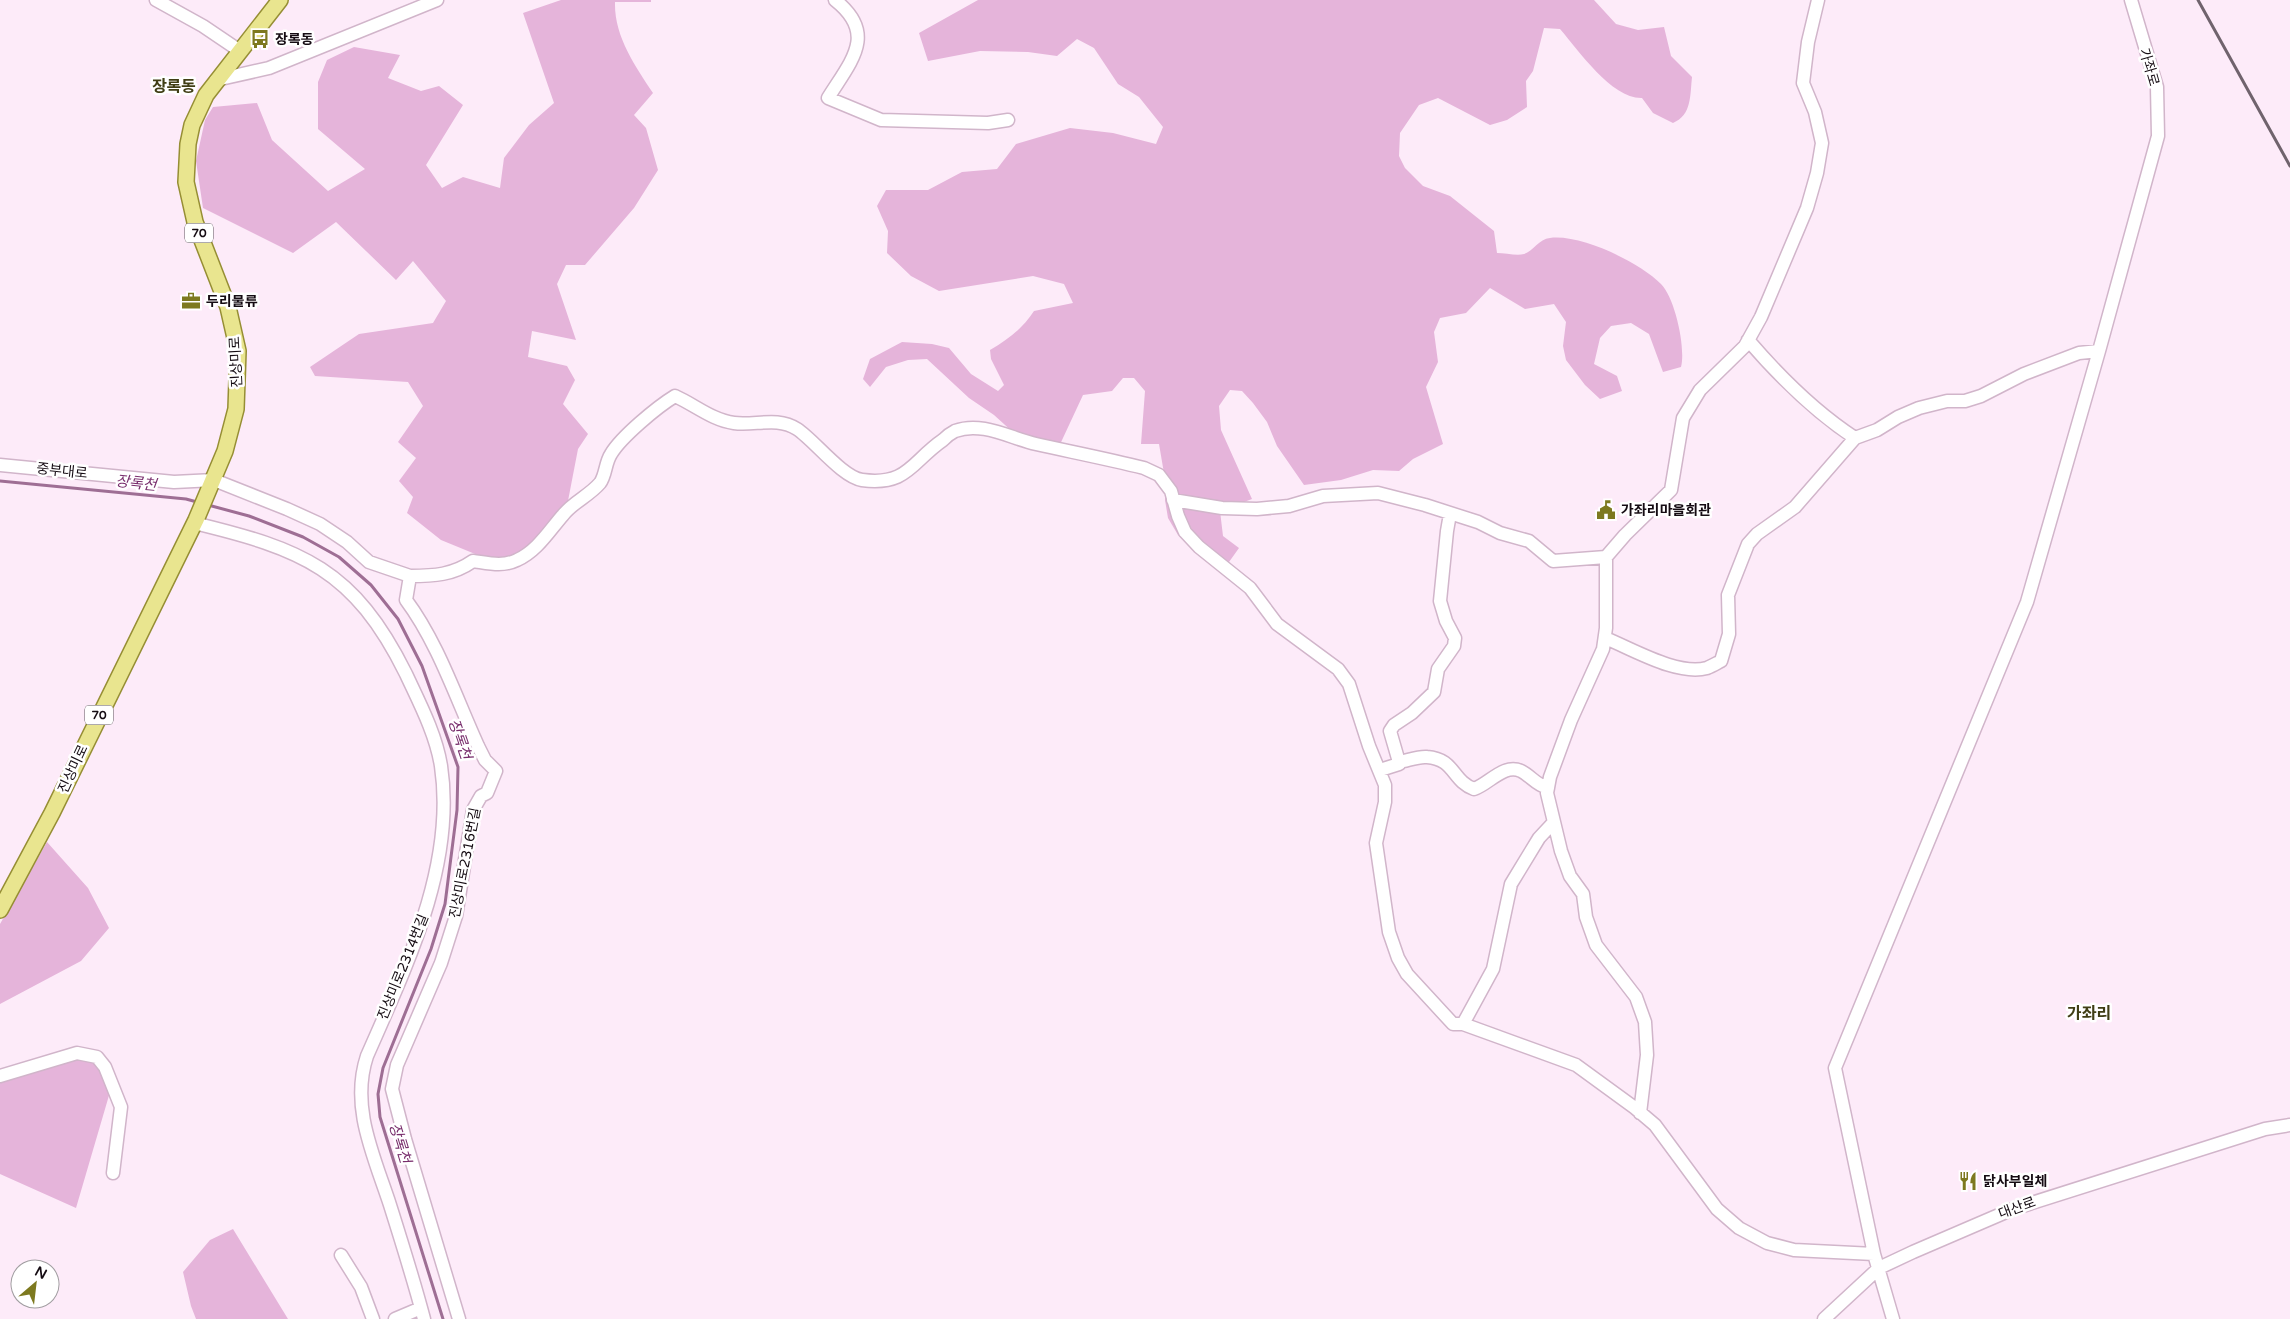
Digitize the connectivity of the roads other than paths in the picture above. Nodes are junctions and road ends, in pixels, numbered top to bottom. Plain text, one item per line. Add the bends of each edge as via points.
1 (156, 0) edge
2 (280, 0) edge
3 (437, 0) edge
4 (835, 0) edge
5 (1818, 0) edge
6 (2131, 0) edge
7 (240, 51) junction
8 (216, 80) junction
9 (1008, 120) dead end
10 (1748, 340) junction
11 (2099, 351) junction
12 (1855, 438) junction
13 (0, 465) edge
14 (213, 484) junction
15 (1173, 500) junction
16 (1450, 514) junction
17 (195, 521) junction
18 (1606, 557) junction
19 (410, 576) junction
20 (1604, 638) junction
21 (1399, 762) junction
22 (1380, 770) junction
23 (1548, 788) junction
24 (1553, 823) junction
25 (0, 910) edge
26 (1463, 1024) junction
27 (0, 1076) edge
28 (1640, 1113) junction
29 (2290, 1126) edge
30 (113, 1173) dead end
31 (1874, 1254) junction
32 (342, 1255) dead end
33 (1879, 1268) junction
34 (423, 1314) edge
35 (373, 1319) edge
36 (394, 1319) edge
37 (459, 1319) edge
38 (1824, 1319) edge
39 (1894, 1319) edge

1 - 7 street via 183,13
2 - 7 main road, 진상미로 / 70
3 - 8 street via 269,68
4 - 9 street via 857,23 858,37 854,55 828,98 882,120 988,123
5 - 10 street via 1803,83 1815,112 1822,143 1817,174 1807,208
6 - 11 street, 가좌로 via 2156,87 2158,136
7 - 8 main road, 진상미로 / 70
8 - 14 main road, 진상미로 / 70 via 192,125 186,163 186,182 195,222 228,307 238,351 236,409 226,451
10 - 12 street via 1807,400
10 - 18 street via 1700,390 1683,418 1671,490
11 - 12 street via 2079,352 1965,401 1948,401 1920,408
11 - 31 street, 가좌로 via 2028,602 1836,1068
12 - 20 street via 1795,507 1748,544 1728,595 1730,634 1721,661 1707,668 1687,668 1667,664
13 - 14 street, 중부대로
14 - 17 main road, 70
14 - 19 street via 320,524 370,562
15 - 16 street via 1222,508 1257,509 1289,506 1323,496 1378,493
15 - 19 street via 1171,491 1159,476 1144,468 975,428 955,431 934,445 901,476 860,480 784,422 734,423 711,416 675,396 615,447 602,480 589,495 567,509 550,532 518,560 502,565 473,561 460,570 438,576
15 - 22 street via 1186,532 1199,547 1250,588 1277,624 1338,669 1349,684
16 - 18 street via 1529,541 1553,561
16 - 21 street via 1440,601 1455,638 1454,646 1438,669 1434,692 1390,731
17 - 25 main road, 진상미로 / 70 via 52,813
17 - 34 street, 진상미로2314번길 via 284,549 316,565 349,591 392,647 438,749 442,824 430,899 410,956 367,1056 360,1092 365,1129
18 - 20 street
19 - 37 street, 진상미로2316번길 via 406,600 428,636 482,753 496,771 487,793 480,796 473,810 456,916 441,963 397,1065 392,1089
20 - 23 street via 1603,648 1571,720
21 - 22 street
21 - 23 street via 1425,756 1439,760 1448,764 1459,779 1474,790 1510,769 1520,770 1539,786
22 - 26 street via 1385,785 1385,802 1376,843 1389,932 1407,974 1453,1024
23 - 24 street
24 - 26 street via 1539,838 1511,884 1493,969
24 - 28 street via 1570,876 1583,894 1586,917 1596,945 1636,997 1645,1022 1646,1055
26 - 28 street via 1576,1064
27 - 30 street via 77,1052 96,1057 108,1074 121,1107
28 - 31 street via 1655,1125 1676,1151 1717,1209 1739,1228 1767,1243 1794,1250
29 - 33 street, 대산로 via 2265,1129 2013,1209
31 - 33 street, 가좌로
32 - 35 street via 361,1287
33 - 38 street, 대산로
33 - 39 street, 가좌로
34 - 36 street

